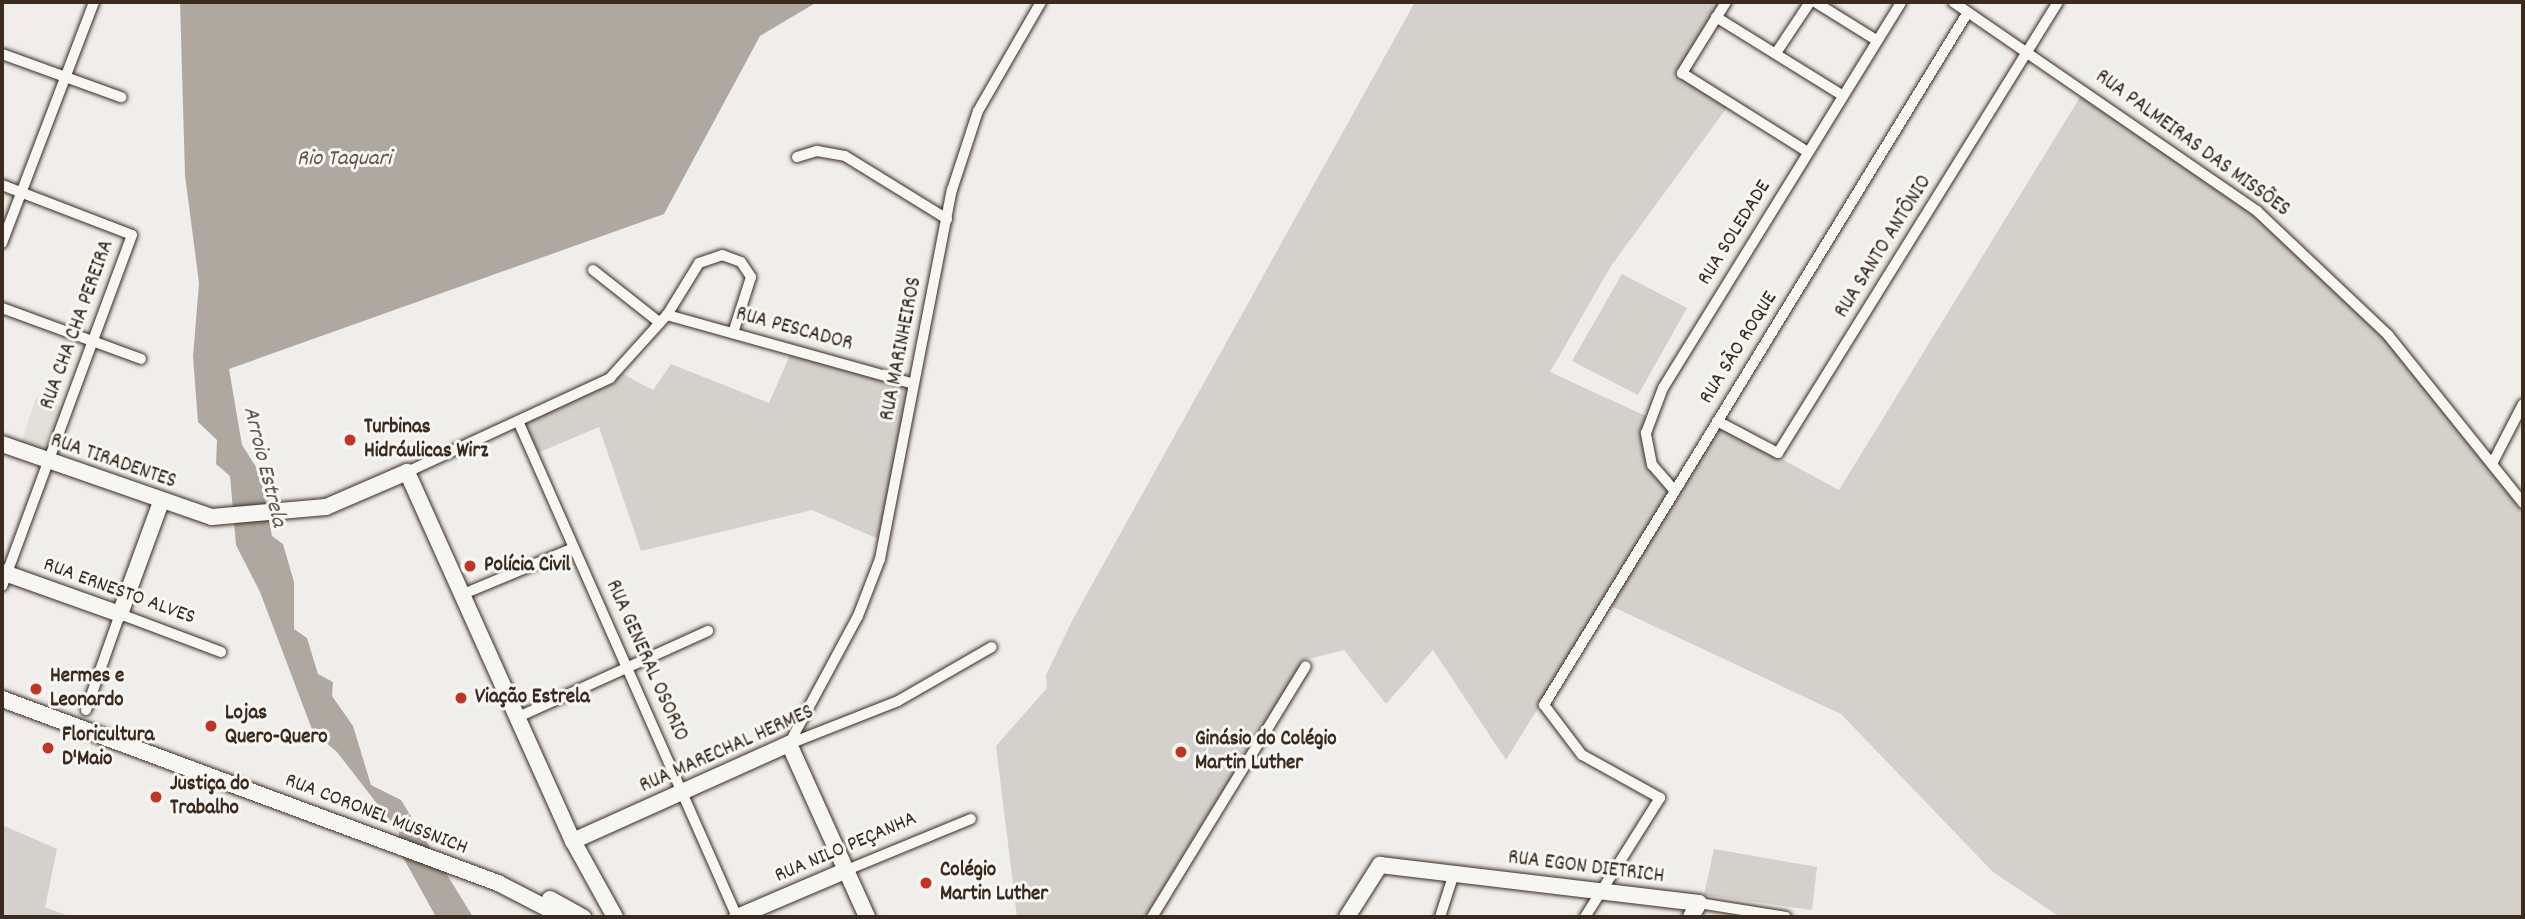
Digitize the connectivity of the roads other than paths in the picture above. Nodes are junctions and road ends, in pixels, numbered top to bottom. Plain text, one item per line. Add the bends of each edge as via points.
1 (94, 2) edge
2 (1041, 2) edge
3 (1726, 2) edge
4 (1812, 2) edge
5 (1901, 2) edge
6 (1953, 2) edge
7 (2058, 2) edge
8 (1968, 12) junction
9 (1716, 17) junction
10 (1876, 40) junction
11 (2029, 49) junction
12 (1776, 53) junction
13 (2, 54) edge
14 (66, 77) junction
15 (1842, 95) junction
16 (121, 97) dead end
17 (1808, 152) junction
18 (797, 157) dead end
19 (2, 185) edge
20 (21, 192) junction
21 (947, 219) junction
22 (2, 243) edge
23 (593, 270) dead end
24 (2, 308) edge
25 (663, 319) junction
26 (733, 333) junction
27 (93, 343) junction
28 (141, 359) dead end
29 (911, 383) junction
30 (2523, 404) edge
31 (517, 421) junction
32 (1717, 421) junction
33 (2, 444) edge
34 (47, 462) junction
35 (2493, 462) junction
36 (407, 472) junction
37 (1674, 490) junction
38 (161, 502) junction
39 (2523, 503) edge
40 (574, 548) junction
41 (3, 577) edge
42 (461, 594) junction
43 (120, 614) junction
44 (708, 631) dead end
45 (992, 647) dead end
46 (221, 652) dead end
47 (1306, 666) dead end
48 (629, 668) junction
49 (2, 699) edge
50 (86, 710) dead end
51 (516, 718) junction
52 (789, 744) junction
53 (683, 792) junction
54 (971, 819) dead end
55 (573, 841) junction
56 (582, 860) junction
57 (847, 870) junction
58 (1454, 873) junction
59 (496, 883) junction
60 (1601, 891) junction
61 (1695, 910) edge
62 (564, 917) edge
63 (583, 917) edge
64 (603, 917) edge
65 (615, 917) edge
66 (737, 917) edge
67 (867, 917) edge
68 (1152, 917) edge
69 (1347, 917) edge
70 (1440, 917) edge
71 (1585, 917) edge
72 (1786, 917) edge

1 - 14 street
2 - 21 street, RUA MARINHEIROS via 978,111
3 - 9 street
4 - 10 street
4 - 12 street
5 - 10 street, RUA SOLEDADE
6 - 8 street, RUA PALMEIRAS DAS MISSÕES
7 - 11 street, RUA SANTO ANTÔNIO
8 - 11 street, RUA PALMEIRAS DAS MISSÕES
8 - 32 street, RUA SÃO ROQUE
9 - 12 street
9 - 17 street via 1682,73
10 - 15 street, RUA SOLEDADE
11 - 32 street, RUA SANTO ANTÔNIO via 1778,453
11 - 35 street, RUA PALMEIRAS DAS MISSÕES via 2257,211 2388,335
12 - 15 street
13 - 14 street
14 - 16 street
14 - 20 street
15 - 17 street, RUA SOLEDADE
17 - 37 street, RUA SOLEDADE via 1663,388 1646,433 1652,465
18 - 21 street via 817,151 845,156
19 - 20 street
20 - 22 street
20 - 27 street, RUA CHA CHA PEREIRA via 132,235
21 - 29 street, RUA MARINHEIROS
23 - 25 street
24 - 27 street
25 - 26 street, RUA PESCADOR
25 - 26 street via 699,262 722,255 741,261 751,277
25 - 31 street via 610,378
26 - 29 street, RUA PESCADOR
27 - 28 street
27 - 34 street, RUA CHA CHA PEREIRA
29 - 52 street, RUA MARINHEIROS via 900,485 880,559 858,616
30 - 35 street
31 - 36 street
31 - 40 street, RUA GENERAL OSORIO
32 - 37 street, RUA SÃO ROQUE
33 - 34 street, RUA TIRADENTES
34 - 38 street, RUA TIRADENTES
34 - 41 street, RUA CHA CHA PEREIRA
35 - 39 street, RUA PALMEIRAS DAS MISSÕES
36 - 38 street, RUA TIRADENTES via 326,507 289,515 212,517
36 - 42 street
37 - 60 street, RUA SÃO ROQUE via 1544,705 1582,755 1660,798
38 - 43 street
40 - 42 street
40 - 48 street, RUA GENERAL OSORIO
41 - 43 street, RUA ERNESTO ALVES
42 - 51 street
43 - 46 street, RUA ERNESTO ALVES
43 - 50 street
44 - 48 street
45 - 52 street, RUA MARECHAL HERMES via 898,701
47 - 68 street
48 - 51 street
48 - 53 street, RUA GENERAL OSORIO
49 - 59 street, RUA CORONEL MUSSNICH
51 - 55 street
52 - 53 street, RUA MARECHAL HERMES
52 - 57 street
53 - 55 street, RUA MARECHAL HERMES
53 - 66 street, RUA GENERAL OSORIO
54 - 57 street, RUA NILO PEÇANHA
55 - 56 street
56 - 64 street
56 - 65 street
57 - 66 street, RUA NILO PEÇANHA
57 - 67 street
58 - 60 street, RUA EGON DIETRICH
58 - 69 street, RUA EGON DIETRICH via 1380,865
58 - 70 street
59 - 62 street, RUA CORONEL MUSSNICH
59 - 63 street, RUA CORONEL MUSSNICH via 539,893
60 - 61 street, RUA EGON DIETRICH
60 - 71 street
61 - 72 street, RUA EGON DIETRICH

